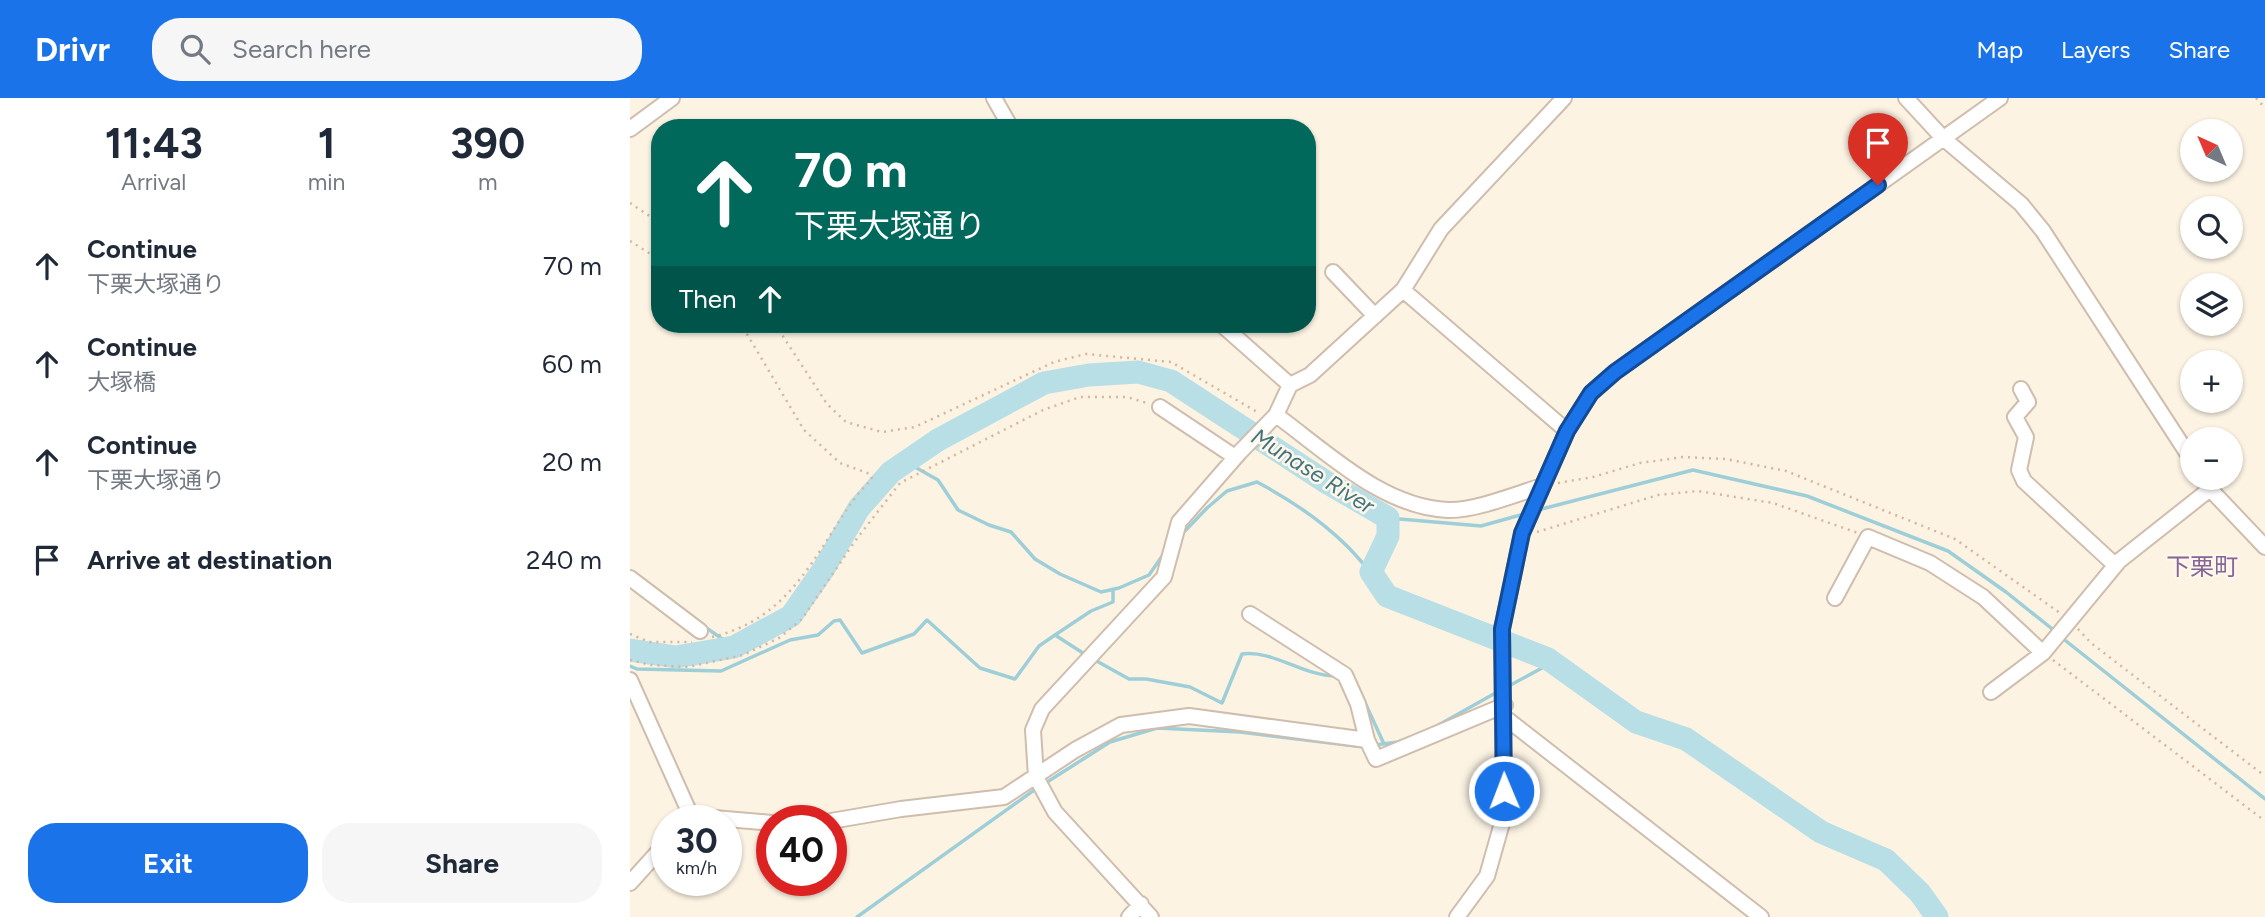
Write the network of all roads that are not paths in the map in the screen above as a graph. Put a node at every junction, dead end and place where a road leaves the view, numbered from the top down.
1 (672, 98) edge
2 (994, 98) edge
3 (1564, 98) edge
4 (1906, 98) edge
5 (2000, 98) edge
6 (1006, 119) edge
7 (630, 129) edge
8 (1944, 138) junction
9 (1334, 272) dead end
10 (1403, 290) junction
11 (1375, 316) junction
12 (1231, 333) edge
13 (1290, 384) junction
14 (2021, 388) dead end
15 (1160, 407) road end
16 (1272, 419) junction
17 (1567, 431) junction
18 (2180, 443) edge
19 (1237, 454) junction
20 (1540, 488) junction
21 (2198, 490) edge
22 (2212, 490) edge
23 (2265, 547) edge
24 (2115, 565) junction
25 (630, 578) edge
26 (1835, 598) dead end
27 (1250, 614) dead end
28 (704, 636) road end
29 (2043, 653) junction
30 (630, 680) edge
31 (1990, 692) dead end
32 (1504, 710) junction
33 (1367, 740) junction
34 (1035, 777) junction
35 (683, 805) edge
36 (847, 818) edge
37 (651, 860) edge
38 (630, 883) edge
39 (1140, 904) junction
40 (1129, 917) edge
41 (1151, 917) edge
42 (1457, 917) edge
43 (1761, 917) edge

1 - 7 street
2 - 6 street
3 - 10 street
4 - 8 street
5 - 8 street
8 - 17 street
8 - 18 street
9 - 11 street
10 - 11 street
10 - 17 street
11 - 13 street
12 - 13 street
13 - 16 street
14 - 24 street
15 - 19 street
16 - 19 street
16 - 20 street
17 - 20 street
19 - 34 street
20 - 32 street
21 - 24 street
22 - 23 street
24 - 29 street
25 - 28 street
26 - 29 street
27 - 33 street
29 - 31 street
30 - 35 street
32 - 33 street
32 - 42 street
32 - 43 street
33 - 34 street
34 - 36 street
34 - 39 street
37 - 38 street
39 - 40 street
39 - 41 street

